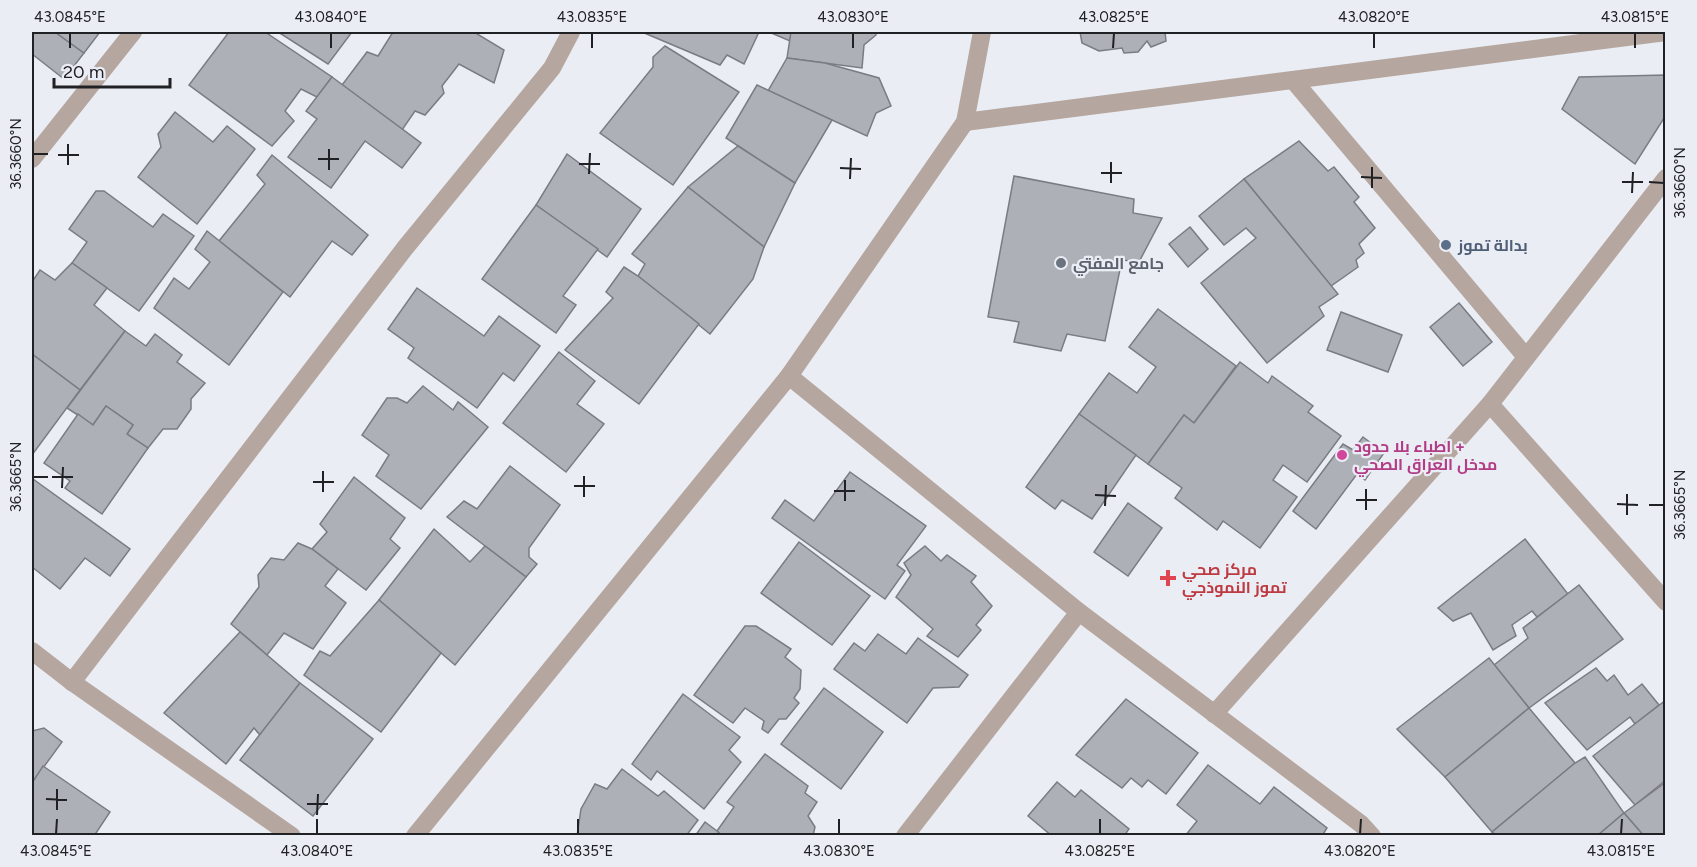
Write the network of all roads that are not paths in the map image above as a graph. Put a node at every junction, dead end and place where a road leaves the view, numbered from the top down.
1 (133, 32) edge
2 (572, 32) edge
3 (982, 32) edge
4 (1665, 32) edge
5 (1293, 80) junction
6 (965, 122) junction
7 (32, 159) edge
8 (1665, 178) edge
9 (1526, 357) junction
10 (789, 376) junction
11 (1490, 404) junction
12 (1665, 602) edge
13 (1079, 612) junction
14 (32, 651) edge
15 (72, 682) junction
16 (1214, 714) junction
17 (1362, 832) edge
18 (292, 836) edge
19 (415, 836) edge
20 (906, 836) edge

1 - 7 street
2 - 15 street
3 - 6 street
4 - 5 street
5 - 6 street
5 - 9 street
6 - 10 street
8 - 9 street
9 - 11 street
10 - 13 street
10 - 19 street
11 - 12 street
11 - 16 street
13 - 16 street
13 - 20 street
14 - 15 street
15 - 18 street
16 - 17 street

